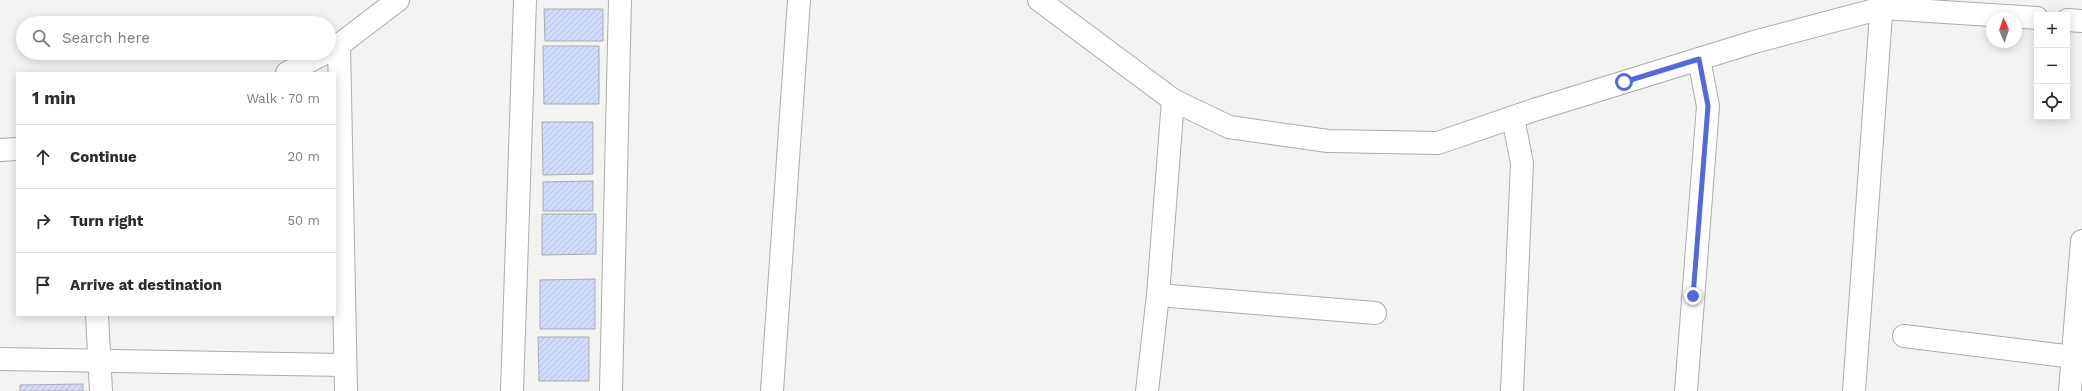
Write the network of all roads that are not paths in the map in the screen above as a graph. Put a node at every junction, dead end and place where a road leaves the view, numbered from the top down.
1 (398, 0) edge
2 (525, 0) edge
3 (620, 0) edge
4 (799, 0) edge
5 (1039, 0) edge
6 (1882, 4) edge
7 (2034, 18) edge
8 (2070, 20) edge
9 (2082, 21) edge
10 (336, 46) edge
11 (1699, 59) junction
12 (312, 60) edge
13 (331, 60) edge
14 (289, 72) edge
15 (332, 72) edge
16 (1173, 100) junction
17 (1513, 118) junction
18 (16, 149) edge
19 (0, 150) edge
20 (336, 162) edge
21 (2082, 241) edge
22 (1158, 295) junction
23 (1375, 314) dead end
24 (97, 316) edge
25 (1904, 336) dead end
26 (2073, 357) junction
27 (0, 359) edge
28 (99, 360) junction
29 (345, 365) junction
30 (101, 391) edge
31 (346, 391) edge
32 (512, 391) edge
33 (611, 391) edge
34 (772, 391) edge
35 (1147, 391) edge
36 (1512, 391) edge
37 (1686, 391) edge
38 (1854, 391) edge
39 (2070, 391) edge

1 - 10 street
2 - 32 street
3 - 33 street
4 - 34 street
5 - 16 street
6 - 7 street
6 - 11 street
6 - 38 street
8 - 9 street
11 - 17 street
11 - 37 street
12 - 14 street
13 - 15 street
16 - 17 street
16 - 22 street
17 - 36 street
18 - 19 street
20 - 29 street
21 - 26 street
22 - 23 street
22 - 35 street
24 - 28 street
25 - 26 street
26 - 39 street
27 - 28 street
28 - 29 street
28 - 30 street
29 - 31 street

